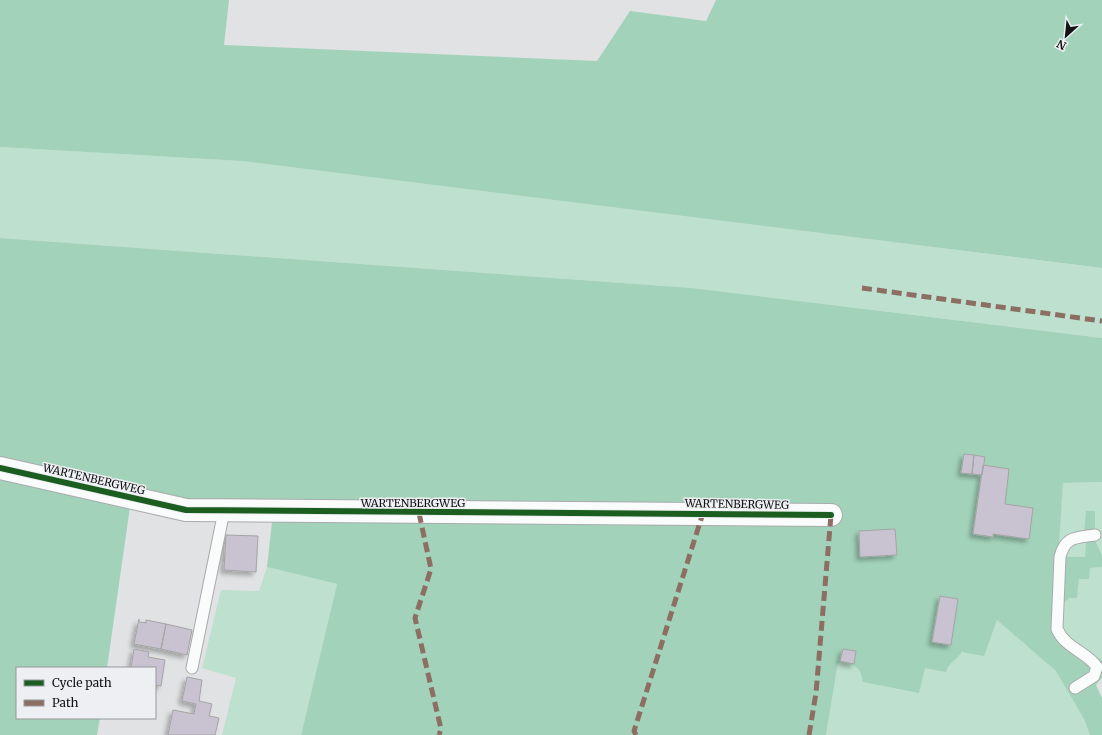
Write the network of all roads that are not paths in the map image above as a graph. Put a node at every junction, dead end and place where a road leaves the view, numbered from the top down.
1 (0, 468) edge
2 (224, 511) junction
3 (832, 515) dead end
4 (1095, 535) dead end
5 (192, 668) dead end
6 (1075, 688) dead end

1 - 2 street, WARTENBERGWEG
2 - 3 street, WARTENBERGWEG
2 - 5 lane
4 - 6 lane

